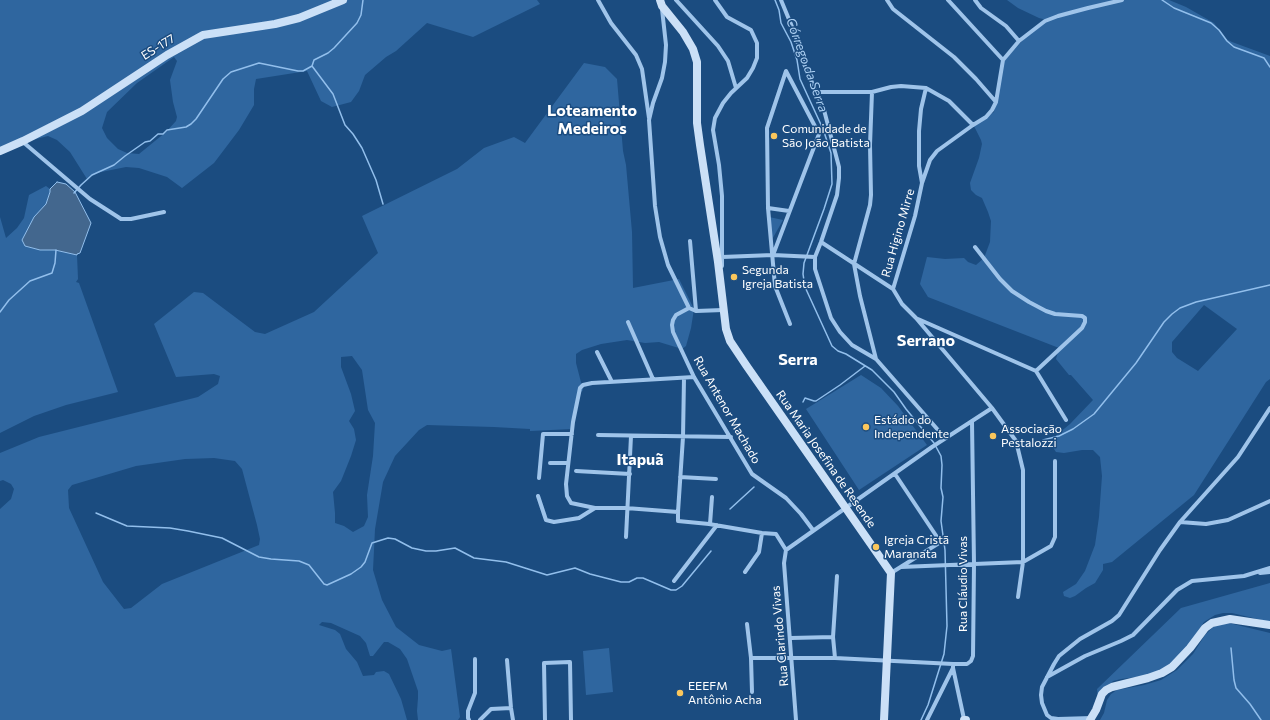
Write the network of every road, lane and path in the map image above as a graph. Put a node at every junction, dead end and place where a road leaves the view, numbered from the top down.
1 (343, 0) edge
2 (598, 0) edge
3 (676, 0) edge
4 (715, 0) edge
5 (781, 0) edge
6 (887, 0) edge
7 (948, 0) edge
8 (975, 0) edge
9 (1122, 0) edge
10 (659, 2) edge
11 (1019, 41) junction
12 (1003, 60) junction
13 (736, 88) junction
14 (926, 88) junction
15 (816, 92) junction
16 (872, 92) junction
17 (996, 102) junction
18 (650, 120) junction
19 (973, 125) junction
20 (23, 141) junction
21 (0, 151) edge
22 (922, 183) junction
23 (768, 208) junction
24 (789, 211) junction
25 (164, 212) dead end
26 (690, 241) dead end
27 (821, 242) junction
28 (975, 247) dead end
29 (773, 255) junction
30 (815, 257) junction
31 (720, 260) junction
32 (854, 264) junction
33 (893, 288) junction
34 (689, 308) junction
35 (723, 310) junction
36 (696, 311) junction
37 (916, 318) junction
38 (628, 322) dead end
39 (790, 324) dead end
40 (598, 352) dead end
41 (876, 359) junction
42 (1036, 371) junction
43 (694, 377) junction
44 (684, 378) junction
45 (653, 380) junction
46 (612, 382) junction
47 (992, 408) junction
48 (1270, 408) edge
49 (1066, 420) dead end
50 (972, 422) junction
51 (572, 434) junction
52 (598, 435) dead end
53 (631, 436) junction
54 (683, 437) junction
55 (731, 437) junction
56 (945, 438) junction
57 (1055, 461) dead end
58 (550, 463) dead end
59 (568, 463) junction
60 (576, 470) dead end
61 (630, 474) junction
62 (895, 474) junction
63 (680, 477) junction
64 (539, 478) dead end
65 (716, 479) dead end
66 (538, 496) dead end
67 (712, 497) dead end
68 (1270, 501) edge
69 (595, 508) junction
70 (628, 508) junction
71 (846, 508) junction
72 (678, 512) junction
73 (1180, 522) junction
74 (710, 524) junction
75 (717, 525) junction
76 (813, 530) junction
77 (762, 533) junction
78 (626, 537) dead end
79 (786, 550) junction
80 (1023, 562) junction
81 (974, 564) junction
82 (901, 567) junction
83 (1270, 568) edge
84 (745, 572) dead end
85 (1270, 572) edge
86 (891, 573) junction
87 (1255, 573) junction
88 (837, 576) dead end
89 (674, 581) dead end
90 (1018, 597) dead end
91 (747, 624) dead end
92 (1270, 625) edge
93 (833, 637) junction
94 (791, 638) junction
95 (751, 658) junction
96 (792, 658) junction
97 (835, 658) junction
98 (475, 659) dead end
99 (507, 660) dead end
100 (887, 661) junction
101 (953, 666) junction
102 (1047, 677) junction
103 (752, 692) dead end
104 (511, 708) junction
105 (1091, 719) edge
106 (469, 720) edge
107 (480, 720) edge
108 (514, 720) edge
109 (545, 720) edge
110 (571, 720) edge
111 (796, 720) edge
112 (884, 720) edge
113 (927, 720) edge
114 (964, 720) edge

1 - 20 main road, ES-177 / ES-177
2 - 18 street
3 - 13 street
4 - 13 street, Rua Maria Josefina de Resende
5 - 15 street
6 - 17 street
7 - 12 street
8 - 11 street
9 - 11 street
10 - 18 street
10 - 31 main road
11 - 12 street
12 - 17 street, Rua Higino Mirre
13 - 31 street, Rua Maria Josefina de Resende
14 - 16 street
14 - 19 street
14 - 22 street, Rua Higino Mirre
15 - 16 street
15 - 27 street
16 - 32 street
17 - 19 street, Rua Higino Mirre
18 - 34 street
19 - 22 street, Rua Higino Mirre
20 - 21 main road, ES-177 / ES-177
20 - 25 street
22 - 33 street, Rua Higino Mirre
23 - 24 street
23 - 24 street
23 - 29 street
24 - 29 street
26 - 36 street
27 - 30 street
27 - 32 street
28 - 42 street
29 - 30 street
29 - 31 street
29 - 39 street
30 - 41 street
31 - 35 main road, Rua Maria Josefina de Resende
32 - 33 street
32 - 41 street
33 - 37 street
34 - 36 street
34 - 43 street, Rua Antenor Machado
35 - 36 street
35 - 71 main road, Rua Maria Josefina de Resende
37 - 42 street
37 - 47 street
38 - 45 street
40 - 46 street
41 - 56 street
42 - 49 street
43 - 44 street
43 - 55 street, Rua Antenor Machado
44 - 45 street
44 - 54 street
45 - 46 street
46 - 51 street
47 - 50 street
47 - 80 street
48 - 73 street
50 - 56 street
50 - 81 street, Rua Cláudio Vivas
51 - 59 street
51 - 64 street
52 - 53 street
53 - 54 street
53 - 61 street
54 - 55 street
54 - 63 street
55 - 76 street, Rua Antenor Machado
56 - 62 street
57 - 80 street
58 - 59 street
59 - 69 street
60 - 61 street
61 - 70 street
62 - 71 street
62 - 82 street
63 - 65 street
63 - 72 street
66 - 69 street
67 - 74 street
68 - 73 street
69 - 70 street
70 - 72 street
70 - 78 street
71 - 76 street
71 - 86 main road, Rua Maria Josefina de Resende
72 - 74 street
73 - 102 street
74 - 75 street
75 - 77 street
75 - 89 street
76 - 79 street
77 - 79 street
77 - 84 street
79 - 94 street, Rua Clarindo Vivas
80 - 81 street
80 - 90 street
81 - 82 street
81 - 101 street, Rua Cláudio Vivas
82 - 86 street
83 - 87 street
85 - 87 street
86 - 100 main road
87 - 102 street
88 - 93 street
91 - 95 street
92 - 105 main road
93 - 94 street
93 - 97 street
94 - 96 street, Rua Clarindo Vivas
95 - 96 street, Rua Cláudio Vivas
95 - 103 street
96 - 97 street, Rua Cláudio Vivas
96 - 111 street, Rua Clarindo Vivas
97 - 100 street, Rua Cláudio Vivas
98 - 106 street
99 - 104 street
100 - 101 street, Rua Cláudio Vivas
100 - 112 main road
101 - 113 street
101 - 114 street
102 - 105 street
104 - 107 street
104 - 108 street
109 - 110 street

